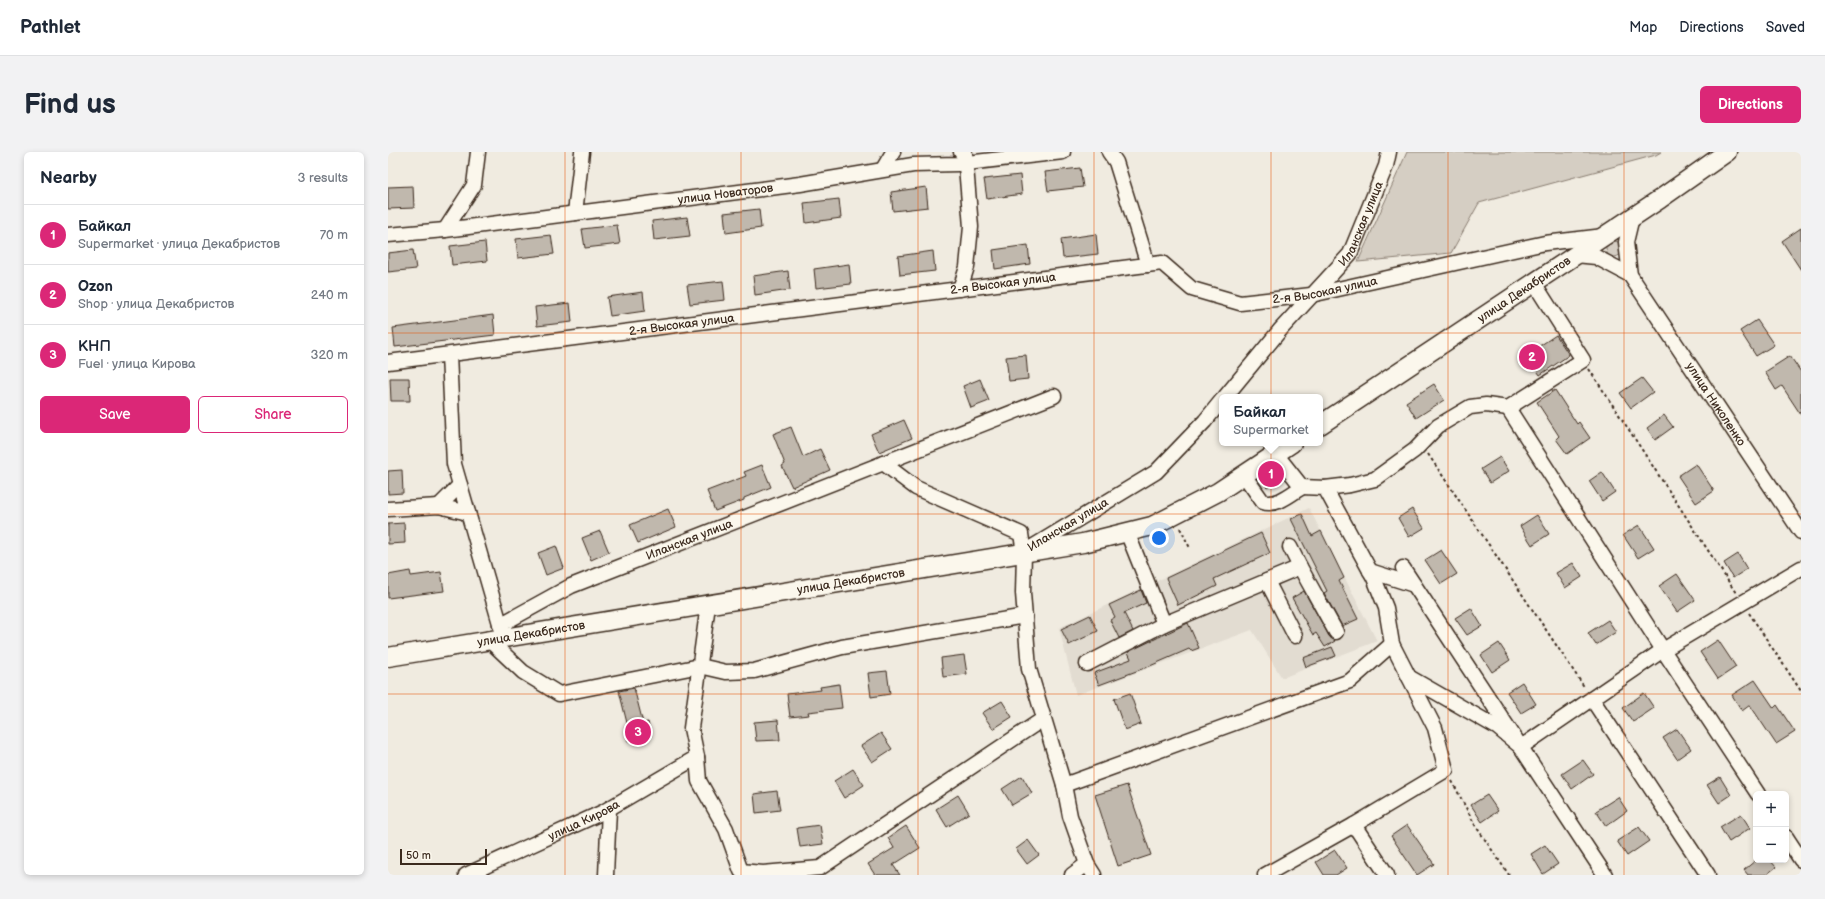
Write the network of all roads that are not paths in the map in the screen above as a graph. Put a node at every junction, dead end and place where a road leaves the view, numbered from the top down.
1 (478, 152) edge
2 (582, 152) edge
3 (893, 152) edge
4 (1063, 152) edge
5 (1110, 152) edge
6 (1389, 152) edge
7 (1726, 152) edge
8 (1014, 155) edge
9 (963, 158) edge
10 (884, 169) junction
11 (574, 213) junction
12 (1632, 217) junction
13 (445, 230) junction
14 (388, 235) edge
15 (1604, 236) junction
16 (1576, 255) junction
17 (1148, 265) junction
18 (1630, 275) junction
19 (1534, 283) junction
20 (960, 289) junction
21 (1311, 295) junction
22 (449, 356) junction
23 (388, 362) edge
24 (1228, 394) edge
25 (1054, 396) dead end
26 (1219, 404) edge
27 (1508, 408) junction
28 (1323, 423) edge
29 (1288, 446) edge
30 (1276, 454) junction
31 (883, 463) junction
32 (1244, 475) junction
33 (460, 485) junction
34 (1302, 487) junction
35 (1325, 488) junction
36 (439, 506) junction
37 (388, 509) edge
38 (468, 513) junction
39 (1127, 532) junction
40 (1801, 532) edge
41 (1290, 547) dead end
42 (1024, 553) junction
43 (1300, 567) junction
44 (1403, 568) dead end
45 (1801, 568) edge
46 (1370, 571) junction
47 (1267, 581) junction
48 (1414, 584) junction
49 (708, 605) junction
50 (1025, 616) junction
51 (1164, 624) junction
52 (1336, 632) dead end
53 (498, 635) junction
54 (1295, 636) dead end
55 (1392, 644) junction
56 (1663, 650) junction
57 (388, 658) edge
58 (1087, 664) dead end
59 (700, 666) junction
60 (1409, 677) junction
61 (1592, 699) junction
62 (1043, 719) junction
63 (1521, 747) junction
64 (697, 757) junction
65 (1064, 785) junction
66 (1756, 791) edge
67 (609, 809) junction
68 (1354, 825) junction
69 (1789, 842) edge
70 (1801, 860) edge
71 (1091, 870) edge
72 (741, 873) edge
73 (466, 875) edge
74 (606, 875) edge
75 (1072, 875) edge
76 (1265, 875) edge
77 (1387, 875) edge
78 (1605, 875) edge
79 (1708, 875) edge

1 - 13 street
2 - 11 street
3 - 10 street
4 - 8 street, улица Новаторов
5 - 17 street
6 - 21 street, Иланская улица
7 - 12 main road, улица Декабристов
8 - 9 street, улица Новаторов
9 - 10 street, улица Новаторов
9 - 20 street
10 - 11 street, улица Новаторов
11 - 13 street, улица Новаторов
12 - 15 main road, улица Декабристов
12 - 18 street
13 - 14 street, улица Новаторов
15 - 16 main road, улица Декабристов
15 - 21 street, 2-я Высокая улица
16 - 18 street
16 - 19 main road, улица Декабристов
17 - 20 street, 2-я Высокая улица
17 - 21 street, 2-я Высокая улица
18 - 40 street, улица Николенко
19 - 27 street
19 - 28 main road, улица Декабристов
20 - 22 street, 2-я Высокая улица
21 - 24 street, Иланская улица
22 - 23 street, 2-я Высокая улица
22 - 33 street
25 - 31 street, Иланская улица
26 - 42 street, Иланская улица
27 - 35 street
27 - 56 street
29 - 30 main road, улица Декабристов
30 - 32 main road, улица Декабристов
30 - 34 street
31 - 42 street, Иланская улица
31 - 53 street, Иланская улица
32 - 34 street
32 - 39 main road, улица Декабристов
33 - 36 street
33 - 38 street
34 - 35 street
35 - 46 street
36 - 37 street
36 - 38 street
38 - 53 street
39 - 42 main road, улица Декабристов
39 - 51 street
41 - 43 street
42 - 49 main road, улица Декабристов
42 - 50 street
43 - 47 street
43 - 52 street
44 - 48 street
45 - 56 street
46 - 48 street
46 - 55 street
47 - 51 street
47 - 54 street
48 - 63 street
49 - 53 main road, улица Декабристов
49 - 59 street
50 - 59 street
50 - 62 street
51 - 58 street
53 - 57 main road, улица Декабристов
53 - 59 street
55 - 60 street
55 - 65 street
56 - 61 street
56 - 66 street
59 - 64 street
60 - 63 street
60 - 68 street
61 - 63 street
61 - 79 street
62 - 65 street
62 - 72 street
63 - 78 street
64 - 67 street, улица Кирова
64 - 72 street
65 - 71 street
67 - 73 street, улица Кирова
67 - 74 street
68 - 76 street
68 - 77 street
69 - 70 street
71 - 75 street

